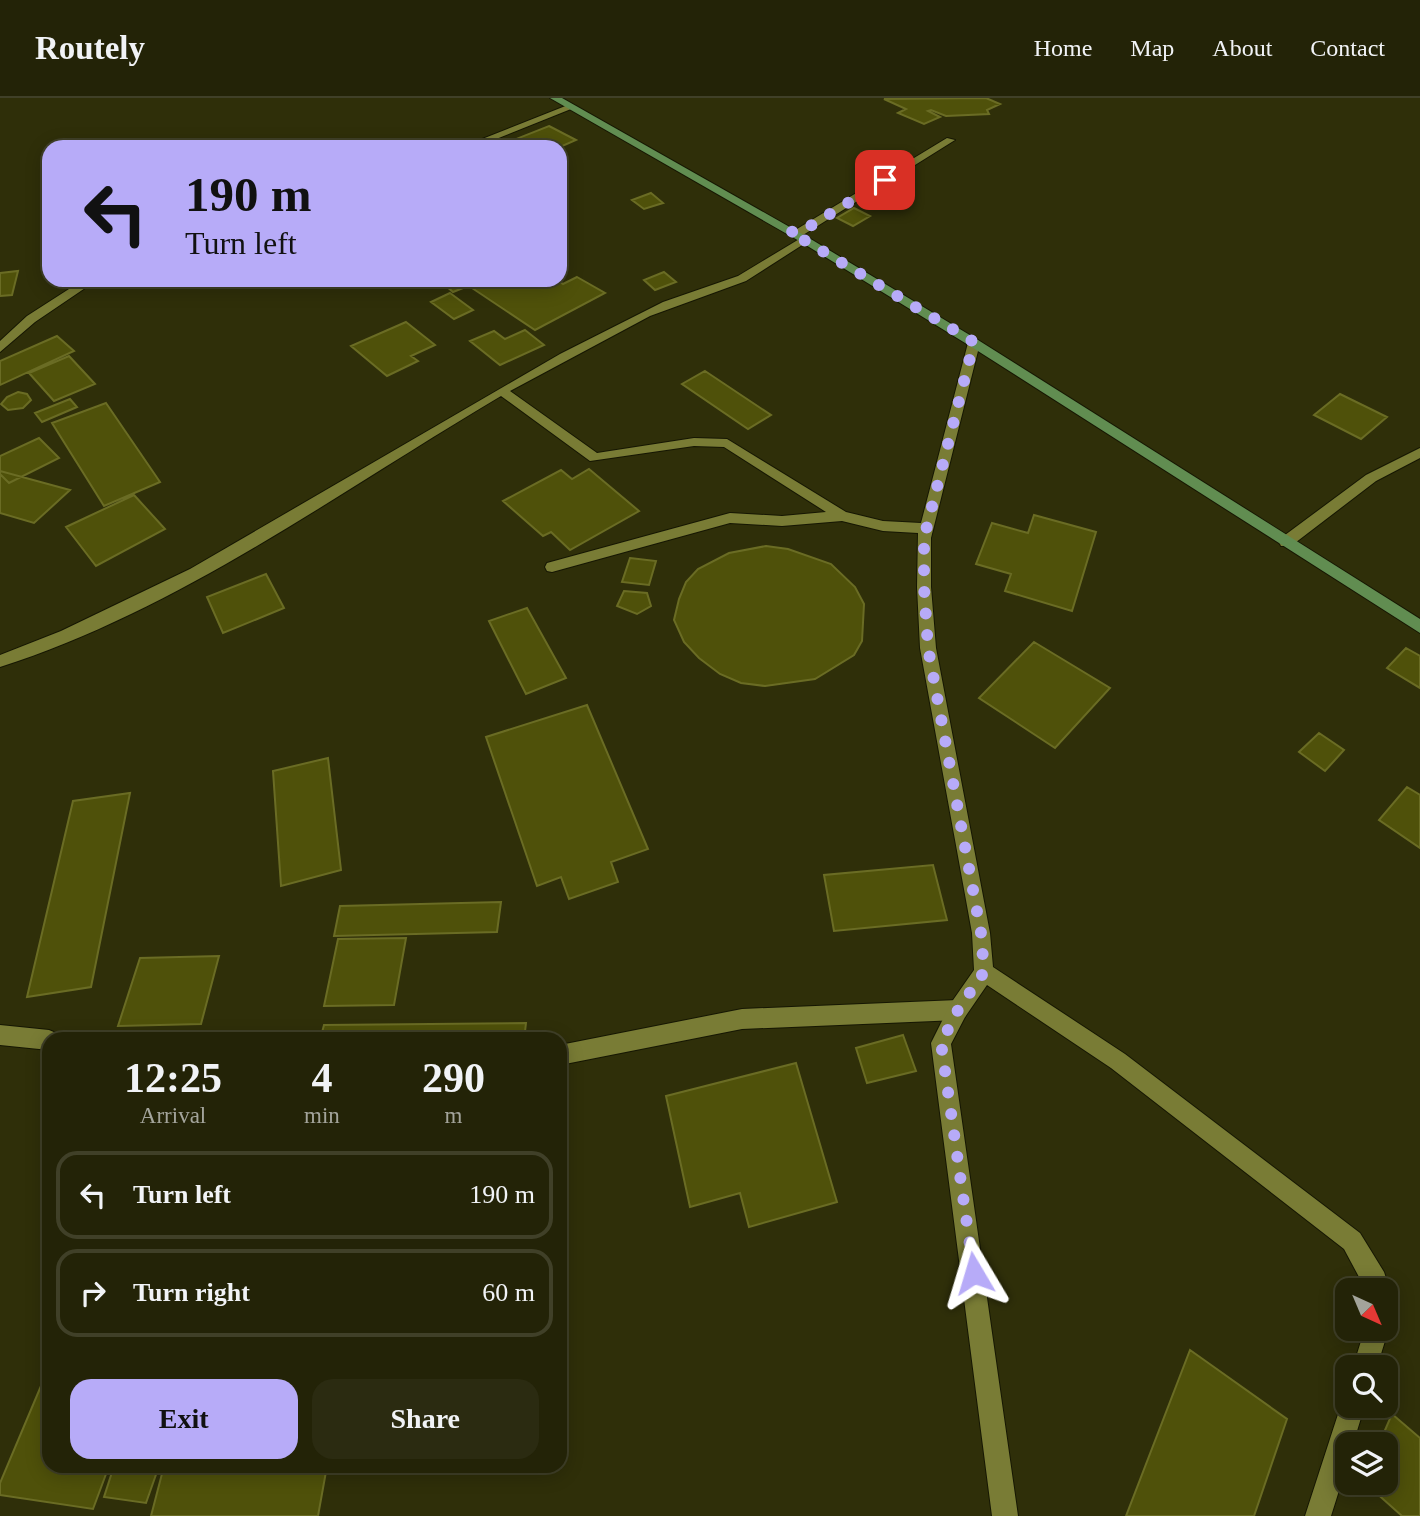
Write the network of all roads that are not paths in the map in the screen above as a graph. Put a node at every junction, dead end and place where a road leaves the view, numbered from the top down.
1 (555, 98) edge
2 (571, 107) junction
3 (485, 140) edge
4 (950, 140) dead end
5 (789, 231) junction
6 (805, 240) junction
7 (80, 287) edge
8 (974, 342) junction
9 (0, 348) edge
10 (502, 391) junction
11 (1420, 452) edge
12 (842, 516) junction
13 (926, 528) junction
14 (1286, 542) junction
15 (552, 567) dead end
16 (1420, 627) edge
17 (0, 661) edge
18 (984, 972) junction
19 (958, 1010) junction
20 (0, 1035) edge
21 (42, 1039) edge
22 (567, 1054) edge
23 (1375, 1278) edge
24 (1349, 1418) edge
25 (1005, 1516) edge
26 (1318, 1516) edge

1 - 2 street
2 - 3 street
2 - 5 street
4 - 5 street
5 - 6 street
6 - 8 street
6 - 10 street
7 - 9 street
8 - 13 street
8 - 14 street
10 - 12 street
10 - 17 street
11 - 14 street
12 - 13 street
12 - 15 street
13 - 18 street
14 - 16 street
18 - 19 street
18 - 23 street
19 - 22 street
19 - 25 street
20 - 21 street
24 - 26 street

